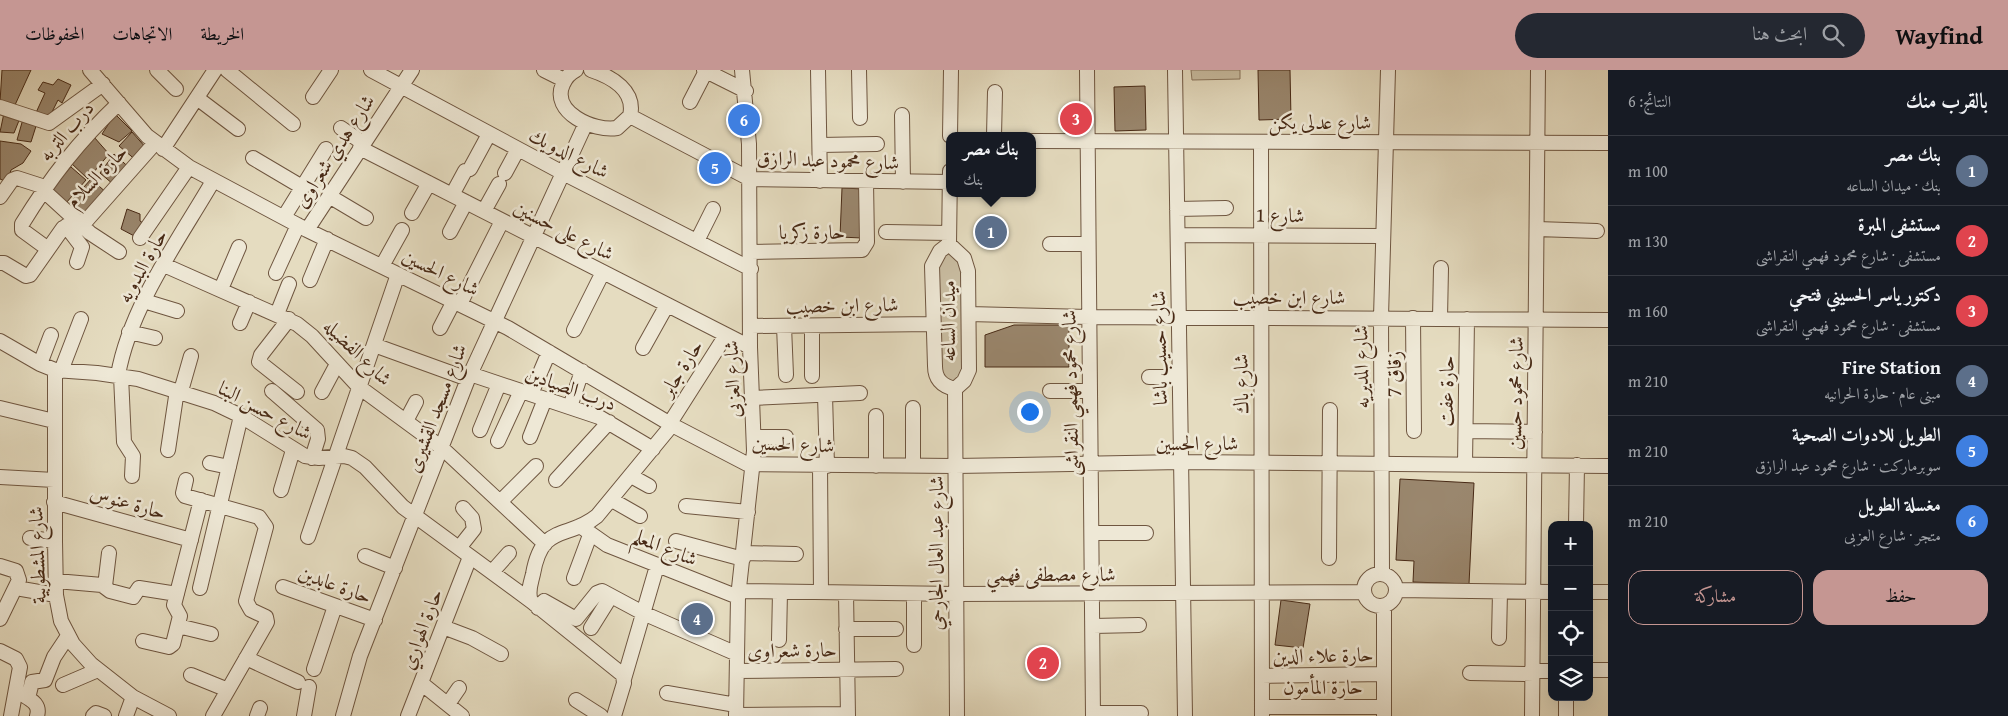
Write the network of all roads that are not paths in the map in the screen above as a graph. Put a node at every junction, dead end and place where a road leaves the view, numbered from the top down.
1 (90, 70) edge
2 (158, 70) edge
3 (215, 70) edge
4 (227, 70) edge
5 (331, 70) edge
6 (371, 70) edge
7 (412, 70) edge
8 (544, 70) edge
9 (576, 70) edge
10 (591, 70) edge
11 (705, 70) edge
12 (742, 70) edge
13 (818, 70) edge
14 (859, 70) edge
15 (951, 70) edge
16 (1088, 70) edge
17 (1174, 70) edge
18 (1388, 70) edge
19 (1538, 70) edge
20 (615, 75) edge
21 (564, 80) junction
22 (103, 84) junction
23 (400, 86) junction
24 (176, 89) dead end
25 (746, 91) junction
26 (995, 92) dead end
27 (313, 97) dead end
28 (197, 98) junction
29 (690, 102) dead end
30 (119, 103) junction
31 (0, 108) edge
32 (902, 115) dead end
33 (630, 116) junction
34 (860, 118) dead end
35 (586, 122) junction
36 (293, 124) dead end
37 (340, 128) dead end
38 (238, 129) dead end
39 (950, 132) edge
40 (994, 132) edge
41 (489, 134) junction
42 (1036, 141) edge
43 (1176, 141) junction
44 (1087, 142) junction
45 (1261, 142) junction
46 (1384, 142) junction
47 (1537, 143) junction
48 (1608, 143) edge
49 (876, 144) dead end
50 (362, 145) junction
51 (820, 145) junction
52 (159, 146) junction
53 (326, 149) dead end
54 (518, 149) junction
55 (253, 158) dead end
56 (189, 167) junction
57 (563, 173) junction
58 (750, 179) junction
59 (213, 181) junction
60 (820, 181) junction
61 (866, 182) junction
62 (903, 182) junction
63 (946, 182) edge
64 (429, 183) junction
65 (302, 187) junction
66 (44, 189) junction
67 (452, 195) junction
68 (329, 196) junction
69 (0, 197) edge
70 (950, 197) edge
71 (466, 202) junction
72 (1226, 208) dead end
73 (713, 209) dead end
74 (1177, 209) junction
75 (484, 212) junction
76 (412, 213) dead end
77 (284, 218) junction
78 (366, 218) dead end
79 (502, 221) junction
80 (73, 225) junction
81 (303, 227) junction
82 (1537, 229) junction
83 (402, 230) dead end
84 (1597, 231) dead end
85 (450, 232) dead end
86 (886, 232) dead end
87 (1178, 235) junction
88 (1260, 235) junction
89 (532, 236) junction
90 (1382, 236) junction
91 (140, 238) dead end
92 (326, 239) junction
93 (949, 239) junction
94 (697, 241) junction
95 (1050, 244) dead end
96 (1088, 244) junction
97 (239, 247) dead end
98 (48, 249) junction
99 (118, 252) dead end
100 (751, 252) junction
101 (77, 262) dead end
102 (0, 263) edge
103 (164, 265) junction
104 (382, 266) junction
105 (1441, 268) dead end
106 (751, 269) junction
107 (603, 272) junction
108 (276, 273) dead end
109 (398, 274) junction
110 (310, 280) dead end
111 (289, 284) dead end
112 (221, 289) junction
113 (144, 301) junction
114 (249, 302) junction
115 (457, 303) junction
116 (667, 305) junction
117 (177, 311) dead end
118 (969, 314) junction
119 (283, 316) junction
120 (1089, 317) junction
121 (1179, 317) junction
122 (1260, 317) junction
123 (1381, 317) junction
124 (1414, 318) junction
125 (1440, 318) junction
126 (81, 319) dead end
127 (1468, 319) junction
128 (493, 320) junction
129 (1536, 320) junction
130 (1608, 320) edge
131 (240, 323) dead end
132 (933, 324) junction
133 (751, 326) junction
134 (784, 326) junction
135 (812, 326) junction
136 (440, 328) dead end
137 (574, 330) dead end
138 (129, 332) junction
139 (50, 335) dead end
140 (726, 335) junction
141 (154, 338) dead end
142 (0, 341) edge
143 (374, 344) junction
144 (750, 347) junction
145 (643, 348) dead end
146 (549, 352) junction
147 (191, 356) dead end
148 (40, 364) junction
149 (338, 364) junction
150 (58, 370) junction
151 (582, 371) junction
152 (786, 375) dead end
153 (120, 376) junction
154 (469, 376) junction
155 (812, 376) dead end
156 (1150, 377) dead end
157 (1179, 377) junction
158 (499, 384) junction
159 (359, 387) junction
160 (955, 389) junction
161 (1090, 390) junction
162 (179, 391) junction
163 (272, 391) dead end
164 (1050, 391) dead end
165 (297, 392) dead end
166 (322, 392) dead end
167 (526, 393) junction
168 (860, 393) dead end
169 (825, 395) junction
170 (752, 398) junction
171 (546, 399) junction
172 (416, 402) dead end
173 (570, 407) junction
174 (0, 408) edge
175 (913, 408) dead end
176 (1330, 410) dead end
177 (241, 416) junction
178 (876, 416) dead end
179 (54, 421) junction
180 (406, 421) junction
181 (610, 422) junction
182 (671, 424) junction
183 (480, 430) dead end
184 (1414, 430) dead end
185 (1466, 431) junction
186 (1535, 432) junction
187 (530, 437) dead end
188 (754, 437) junction
189 (786, 437) dead end
190 (498, 440) dead end
191 (442, 448) junction
192 (168, 450) dead end
193 (293, 450) junction
194 (653, 450) junction
195 (335, 456) junction
196 (312, 458) junction
197 (1181, 462) junction
198 (210, 463) dead end
199 (1262, 463) junction
200 (1330, 463) junction
201 (1382, 463) junction
202 (1092, 464) junction
203 (1465, 464) junction
204 (753, 465) junction
205 (823, 465) junction
206 (1534, 465) junction
207 (536, 466) dead end
208 (876, 466) junction
209 (913, 466) junction
210 (955, 466) junction
211 (1577, 466) junction
212 (1608, 466) edge
213 (228, 468) junction
214 (132, 476) dead end
215 (631, 476) junction
216 (0, 477) edge
217 (54, 480) junction
218 (186, 480) dead end
219 (556, 480) dead end
220 (649, 486) dead end
221 (281, 490) dead end
222 (201, 500) junction
223 (612, 500) junction
224 (54, 502) junction
225 (500, 502) junction
226 (219, 506) junction
227 (686, 506) dead end
228 (463, 508) dead end
229 (748, 512) junction
230 (416, 516) junction
231 (640, 516) dead end
232 (1576, 521) edge
233 (585, 530) junction
234 (1146, 532) dead end
235 (1093, 533) junction
236 (308, 537) dead end
237 (30, 538) dead end
238 (191, 540) junction
239 (55, 541) junction
240 (676, 541) dead end
241 (545, 544) junction
242 (459, 548) junction
243 (109, 553) dead end
244 (509, 553) dead end
245 (796, 554) dead end
246 (365, 556) dead end
247 (470, 556) junction
248 (743, 556) junction
249 (1329, 558) dead end
250 (0, 566) edge
251 (657, 566) junction
252 (395, 568) junction
253 (492, 572) junction
254 (1382, 574) junction
255 (574, 578) dead end
256 (56, 580) junction
257 (105, 586) junction
258 (282, 587) dead end
259 (16, 588) junction
260 (200, 588) dead end
261 (1396, 590) junction
262 (780, 592) junction
263 (821, 592) junction
264 (1183, 592) junction
265 (1262, 592) junction
266 (1364, 592) junction
267 (1500, 592) junction
268 (1533, 592) junction
269 (1548, 592) edge
270 (1593, 592) edge
271 (1608, 592) edge
272 (846, 593) junction
273 (1092, 593) junction
274 (177, 594) junction
275 (738, 594) junction
276 (914, 594) junction
277 (956, 594) junction
278 (56, 595) junction
279 (611, 596) junction
280 (534, 604) junction
281 (335, 606) junction
282 (1384, 606) junction
283 (643, 613) junction
284 (0, 619) edge
285 (375, 620) junction
286 (1138, 625) dead end
287 (178, 626) junction
288 (443, 626) junction
289 (1093, 626) junction
290 (591, 628) dead end
291 (846, 629) junction
292 (896, 630) dead end
293 (211, 634) dead end
294 (68, 636) junction
295 (1499, 638) dead end
296 (779, 640) dead end
297 (143, 641) dead end
298 (914, 646) dead end
299 (0, 651) edge
300 (501, 654) dead end
301 (737, 654) junction
302 (246, 658) junction
303 (314, 668) dead end
304 (847, 669) junction
305 (896, 669) dead end
306 (98, 670) junction
307 (1593, 670) edge
308 (1608, 670) edge
309 (736, 671) junction
310 (1548, 671) edge
311 (1532, 672) junction
312 (1470, 673) dead end
313 (1384, 674) junction
314 (191, 675) dead end
315 (1262, 676) junction
316 (624, 679) junction
317 (421, 683) junction
318 (63, 685) dead end
319 (459, 688) dead end
320 (15, 690) junction
321 (228, 690) junction
322 (667, 693) dead end
323 (134, 697) junction
324 (28, 698) junction
325 (576, 700) dead end
326 (1566, 701) edge
327 (453, 711) edge
328 (1262, 711) edge
329 (736, 712) edge
330 (1384, 712) edge
331 (1142, 713) dead end
332 (1093, 714) edge
333 (848, 715) edge
334 (11, 716) edge
335 (37, 716) edge
336 (93, 716) edge
337 (104, 716) edge
338 (126, 716) edge
339 (169, 716) edge
340 (213, 716) edge
341 (304, 716) edge
342 (343, 716) edge
343 (408, 716) edge
344 (601, 716) edge
345 (614, 716) edge
346 (957, 716) edge
347 (1185, 716) edge
348 (1532, 716) edge
349 (1566, 716) edge

1 - 22 street, شارع الحسين
2 - 24 street
3 - 28 street, حارة السلام
4 - 36 street
5 - 27 street
6 - 23 street, شارع الدويك
7 - 23 street, شارع هدي شعراوى
8 - 21 street
9 - 21 street
10 - 20 street
11 - 25 street
11 - 29 street
12 - 25 street, شارع العزبى
13 - 51 street
14 - 34 street
15 - 39 street
16 - 44 street, شارع محمود فهمي النقراشى
17 - 43 street, شارع حسيب باشا
18 - 46 street, شارع المديريه
19 - 47 street, شارع محمود حسين
20 - 33 street
21 - 35 street
22 - 30 street, شارع الحسين
22 - 31 street
23 - 41 street, شارع الدويك
23 - 50 street, شارع هدي شعراوى
25 - 58 street, شارع العزبى
26 - 40 street
28 - 38 street
28 - 52 street, حارة السلام
30 - 52 street, شارع الحسين
30 - 66 street, درب التربه
32 - 62 street
33 - 35 street
33 - 58 street, شارع محمود عبد الرازق
35 - 57 street, شارع مسجد القشيرى
37 - 50 street, شارع على حسنين
41 - 54 street, شارع الدويك
41 - 67 street
42 - 44 street, شارع عدلى يكن
43 - 44 street, شارع عدلى يكن
43 - 45 street, شارع عدلى يكن
43 - 74 street, شارع حسيب باشا
44 - 96 street, شارع محمود فهمي النقراشى
45 - 46 street, شارع عدلى يكن
45 - 88 street, شارع باك
46 - 47 street, شارع عدلى يكن
46 - 90 street, شارع المديريه
47 - 48 street, شارع عدلى يكن
47 - 82 street, شارع محمود حسين
49 - 51 street
50 - 64 street, شارع على حسنين
50 - 68 street, شارع هدي شعراوى
51 - 60 street
52 - 56 street, شارع الحسين
52 - 80 street, حارة السلام
53 - 65 street
54 - 57 street, شارع الدويك
54 - 75 street
55 - 65 street
56 - 59 street, شارع الحسين
56 - 91 street
57 - 89 street, شارع مسجد القشيرى
57 - 94 street, شارع الدويك
58 - 60 street, شارع محمود عبد الرازق
58 - 100 street, شارع العزبى
59 - 77 street, شارع الحسين
59 - 103 street, حارة البدويه
60 - 61 street, شارع محمود عبد الرازق
61 - 62 street, شارع محمود عبد الرازق
61 - 100 street, حارة زكريا
62 - 63 street, شارع محمود عبد الرازق
64 - 67 street, شارع على حسنين
64 - 76 street
65 - 77 street
66 - 69 street, درب التربه
66 - 80 street
66 - 98 street, درب التربه
67 - 71 street, شارع على حسنين
68 - 78 street
68 - 81 street, شارع هدي شعراوى
70 - 93 street
71 - 75 street, شارع على حسنين
71 - 85 street
72 - 74 street
73 - 94 street
74 - 87 street, شارع حسيب باشا
75 - 79 street, شارع على حسنين
77 - 81 street, شارع الحسين
79 - 89 street, شارع على حسنين
79 - 115 street
80 - 98 street, حارة السلام
80 - 99 street
80 - 101 street
81 - 92 street, شارع الحسين
81 - 108 street, شارع هدي شعراوى
82 - 84 street
82 - 129 street, شارع محمود حسين
83 - 104 street
86 - 93 street
87 - 88 street, شارع 1
87 - 121 street, شارع حسيب باشا
88 - 90 street, شارع 1
88 - 122 street, شارع باك
89 - 107 street, شارع على حسنين
89 - 128 street, شارع مسجد القشيرى
90 - 123 street, شارع المديريه
92 - 104 street, شارع الحسين
92 - 110 street
93 - 118 street, ميدان الساعه
93 - 132 street, ميدان الساعه
94 - 106 street, شارع الدويك
95 - 96 street
96 - 120 street, شارع محمود فهمي النقراشى
97 - 112 street
98 - 102 street, حارة السلام
100 - 106 street, شارع العزبى
103 - 112 street, شارع الفضيله
103 - 113 street, حارة البدويه
104 - 109 street, شارع الحسين
105 - 125 street
106 - 133 street, شارع العزبى
107 - 116 street, شارع على حسنين
107 - 137 street
109 - 115 street, شارع الحسين
109 - 143 street
111 - 119 street
112 - 114 street, شارع الفضيله
113 - 117 street
113 - 138 street, حارة البدويه
114 - 119 street, شارع الفضيله
114 - 131 street
115 - 128 street, شارع الحسين
115 - 136 street
116 - 140 street, شارع على حسنين
116 - 145 street
118 - 120 street, شارع ابن خصيب
118 - 160 street, ميدان الساعه
119 - 149 street, شارع الفضيله
119 - 165 street
120 - 121 street, شارع ابن خصيب
120 - 161 street, شارع محمود فهمي النقراشى
121 - 122 street, شارع ابن خصيب
121 - 157 street, شارع حسيب باشا
122 - 123 street, شارع ابن خصيب
122 - 199 street, شارع باك
123 - 124 street, شارع ابن خصيب
123 - 201 street, شارع المديريه
124 - 125 street, شارع ابن خصيب
124 - 184 street, زقاق 7
125 - 127 street, شارع ابن خصيب
126 - 150 street, شارع المشطوبية
127 - 129 street, شارع ابن خصيب
127 - 185 street, حارة عفت
128 - 146 street, شارع الحسين
128 - 154 street, شارع مسجد القشيرى
129 - 130 street, شارع ابن خصيب
129 - 186 street, شارع محمود حسين
132 - 135 street, شارع ابن خصيب
132 - 160 street, ميدان الساعه
133 - 134 street, شارع ابن خصيب
133 - 144 street, شارع العزبى
134 - 135 street, شارع ابن خصيب
134 - 152 street
135 - 155 street
138 - 141 street
138 - 153 street, حارة البدويه
139 - 148 street
140 - 144 street, شارع على حسنين
140 - 182 street, حارة جابر
142 - 148 street, شارع حسن البنا
143 - 154 street, درب الصيادين
143 - 159 street
144 - 170 street, شارع العزبى
146 - 151 street, شارع الحسين
146 - 167 street
147 - 162 street
148 - 150 street, شارع حسن البنا
149 - 159 street, شارع الفضيله
149 - 166 street
150 - 153 street, شارع حسن البنا
150 - 179 street, شارع المشطوبية
151 - 173 street
151 - 182 street, شارع الحسين
153 - 162 street, شارع حسن البنا
153 - 214 street, حارة البدويه
154 - 158 street, درب الصيادين
154 - 191 street, شارع مسجد القشيرى
156 - 157 street
157 - 197 street, شارع حسيب باشا
158 - 167 street, درب الصيادين
158 - 183 street
159 - 180 street, شارع الفضيله
159 - 195 street
160 - 210 street, شارع عبد العال الجارحي
161 - 164 street
161 - 202 street, شارع محمود فهمي النقراشى
162 - 177 street, شارع حسن البنا
162 - 192 street
163 - 196 street
167 - 171 street, درب الصيادين
167 - 190 street
168 - 169 street
169 - 170 street
169 - 205 street
170 - 188 street, شارع العزبى
171 - 173 street, درب الصيادين
171 - 187 street
172 - 180 street
173 - 181 street, درب الصيادين
174 - 179 street
175 - 209 street
176 - 200 street
177 - 193 street, شارع حسن البنا
177 - 213 street
178 - 208 street
179 - 217 street, شارع المشطوبية
180 - 191 street, شارع الفضيله
181 - 194 street, درب الصيادين
181 - 219 street
182 - 194 street, حارة جابر
182 - 204 street, شارع الحسين
185 - 186 street
185 - 203 street, حارة عفت
186 - 206 street, شارع محمود حسين
188 - 189 street
188 - 204 street, شارع العزبى
191 - 225 street, شارع الفضيله
191 - 230 street, شارع مسجد القشيرى
193 - 196 street, شارع حسن البنا
193 - 221 street
194 - 215 street, حارة جابر
195 - 196 street, شارع حسن البنا
195 - 230 street, شارع حسن البنا
195 - 236 street
197 - 199 street, شارع الحسين
197 - 202 street, شارع الحسين
197 - 264 street, شارع حسيب باشا
198 - 213 street
199 - 200 street, شارع الحسين
199 - 265 street, شارع باك
200 - 201 street, شارع الحسين
200 - 249 street
201 - 203 street, شارع الحسين
201 - 254 street, شارع المديريه
202 - 210 street, شارع الحسين
202 - 235 street, شارع محمود فهمي النقراشى
203 - 206 street, شارع الحسين
204 - 205 street, شارع الحسين
204 - 229 street, شارع العزبى
205 - 208 street, شارع الحسين
205 - 263 street
206 - 211 street, شارع الحسين
206 - 268 street, شارع محمود حسين
207 - 225 street
208 - 209 street, شارع الحسين
209 - 210 street, شارع الحسين
210 - 277 street, شارع عبد العال الجارحي
211 - 212 street, شارع الحسين
211 - 232 street
213 - 226 street
215 - 220 street
215 - 223 street, حارة جابر
216 - 217 street
217 - 224 street, شارع المشطوبية
218 - 222 street
222 - 226 street
222 - 238 street
223 - 231 street
223 - 233 street, حارة جابر
224 - 238 street, حارة عنوس
224 - 239 street, شارع المشطوبية
225 - 241 street, شارع الفضيله
226 - 260 street
226 - 302 street
227 - 229 street
228 - 242 street
229 - 248 street, شارع العزبى
230 - 242 street, شارع حسن البنا
230 - 252 street, شارع مسجد القشيرى
233 - 241 street, حارة جابر
233 - 251 street, شارع المعلم
233 - 255 street
234 - 235 street
235 - 273 street, شارع محمود فهمي النقراشى
237 - 239 street
238 - 274 street
239 - 256 street, شارع المشطوبية
240 - 248 street
241 - 280 street
242 - 247 street, شارع حسن البنا
243 - 257 street
244 - 253 street
245 - 248 street
246 - 252 street
247 - 253 street, شارع حسن البنا
247 - 288 street, حارة الهواري
248 - 275 street, شارع العزبى
250 - 259 street
251 - 275 street, شارع المعلم
251 - 283 street
252 - 285 street, شارع مسجد القشيرى
253 - 280 street, شارع حسن البنا
254 - 261 street
254 - 266 street
256 - 257 street
256 - 278 street, شارع المشطوبية
257 - 274 street
258 - 281 street, حارة عابدين
259 - 278 street
259 - 284 street
261 - 267 street
261 - 282 street
262 - 263 street, شارع مصطفى فهمي
262 - 275 street, شارع مصطفى فهمي
262 - 296 street
263 - 272 street, شارع مصطفى فهمي
264 - 265 street, شارع مصطفى فهمي
264 - 273 street, شارع مصطفى فهمي
264 - 347 street, شارع حسيب باشا
265 - 266 street, شارع مصطفى فهمي
265 - 315 street, شارع باك
266 - 282 street
267 - 268 street
267 - 295 street
268 - 269 street
268 - 311 street, شارع محمود حسين
270 - 271 street
272 - 276 street, شارع مصطفى فهمي
272 - 291 street
273 - 277 street, شارع مصطفى فهمي
273 - 289 street, شارع محمود فهمي النقراشى
274 - 287 street
275 - 301 street, شارع العزبى
276 - 277 street, شارع مصطفى فهمي
276 - 298 street
277 - 346 street, شارع عبد العال الجارحي
278 - 294 street, شارع المشطوبية
279 - 280 street
279 - 283 street
279 - 290 street
280 - 316 street, شارع حسن البنا
281 - 285 street, حارة عابدين
281 - 303 street
282 - 313 street
283 - 301 street
283 - 316 street
285 - 342 street, شارع مسجد القشيرى
286 - 289 street
287 - 293 street
287 - 297 street
288 - 300 street
288 - 317 street, حارة الهواري
289 - 332 street, شارع محمود فهمي النقراشى
291 - 292 street
291 - 304 street
294 - 306 street, شارع المشطوبية
294 - 324 street
299 - 320 street
301 - 309 street, شارع العزبى
302 - 321 street
302 - 341 street
304 - 305 street, حارة شعراوى
304 - 309 street, حارة شعراوى
304 - 333 street
306 - 318 street
306 - 323 street, شارع المشطوبية
307 - 308 street
309 - 329 street, شارع العزبى
310 - 311 street
311 - 312 street
311 - 348 street, شارع محمود حسين
313 - 315 street, حارة علاء الدين
313 - 330 street
314 - 321 street
315 - 328 street, شارع باك
316 - 345 street
317 - 327 street
317 - 343 street, حارة الهواري
319 - 327 street
320 - 324 street
320 - 334 street
321 - 340 street
322 - 329 street
323 - 338 street
323 - 339 street, شارع المشطوبية
324 - 335 street
325 - 344 street
326 - 349 street
328 - 330 street, حارة المأمون
329 - 333 street
331 - 332 street
336 - 337 street

